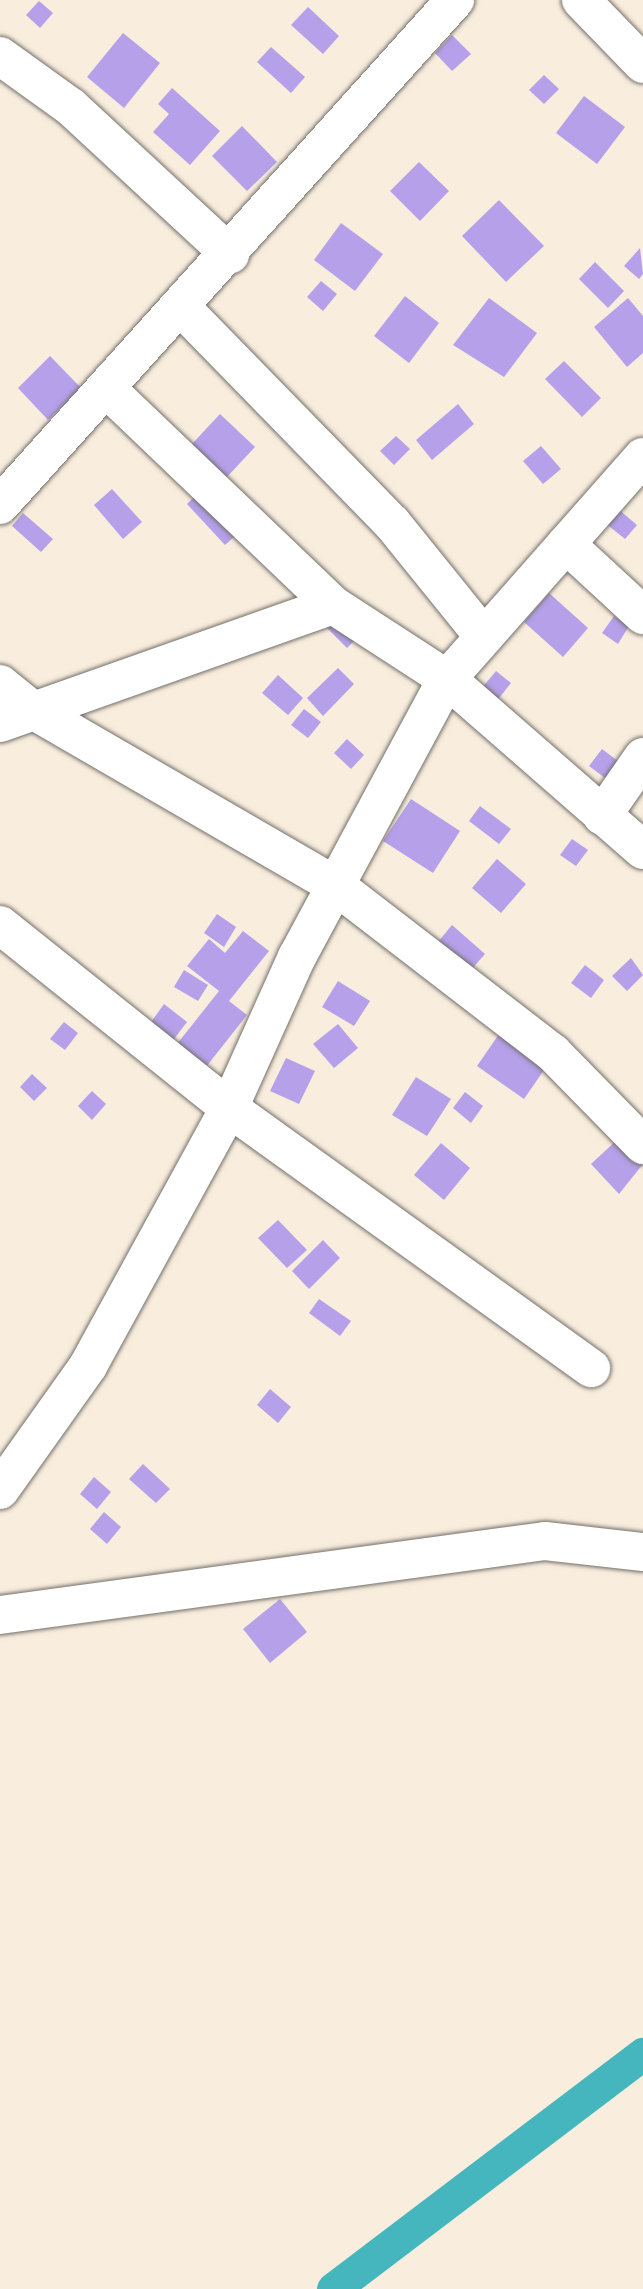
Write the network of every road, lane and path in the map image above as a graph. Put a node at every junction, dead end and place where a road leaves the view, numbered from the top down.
1 (455, 0) edge
2 (581, 0) edge
3 (0, 57) edge
4 (643, 64) edge
5 (230, 254) junction
6 (181, 308) junction
7 (107, 388) junction
8 (643, 457) edge
9 (0, 505) edge
10 (566, 544) junction
11 (333, 605) junction
12 (643, 615) edge
13 (484, 637) junction
14 (447, 679) junction
15 (0, 684) edge
16 (15, 716) edge
17 (643, 757) edge
18 (602, 816) junction
19 (643, 850) edge
20 (336, 886) junction
21 (0, 925) edge
22 (229, 1108) junction
23 (643, 1145) edge
24 (591, 1368) dead end
25 (0, 1490) edge
26 (643, 1552) edge
27 (0, 1615) edge

1 - 5 street
2 - 4 street
3 - 5 street
5 - 6 street
6 - 7 street
6 - 13 street
7 - 9 street
7 - 11 street
8 - 10 street
10 - 12 street
10 - 13 street
11 - 14 street
11 - 16 street
13 - 14 street
14 - 18 street
14 - 20 street
15 - 16 street
16 - 20 street
17 - 18 street
18 - 19 street
20 - 22 street
20 - 23 street
21 - 22 street
22 - 24 street
22 - 25 street
26 - 27 street

